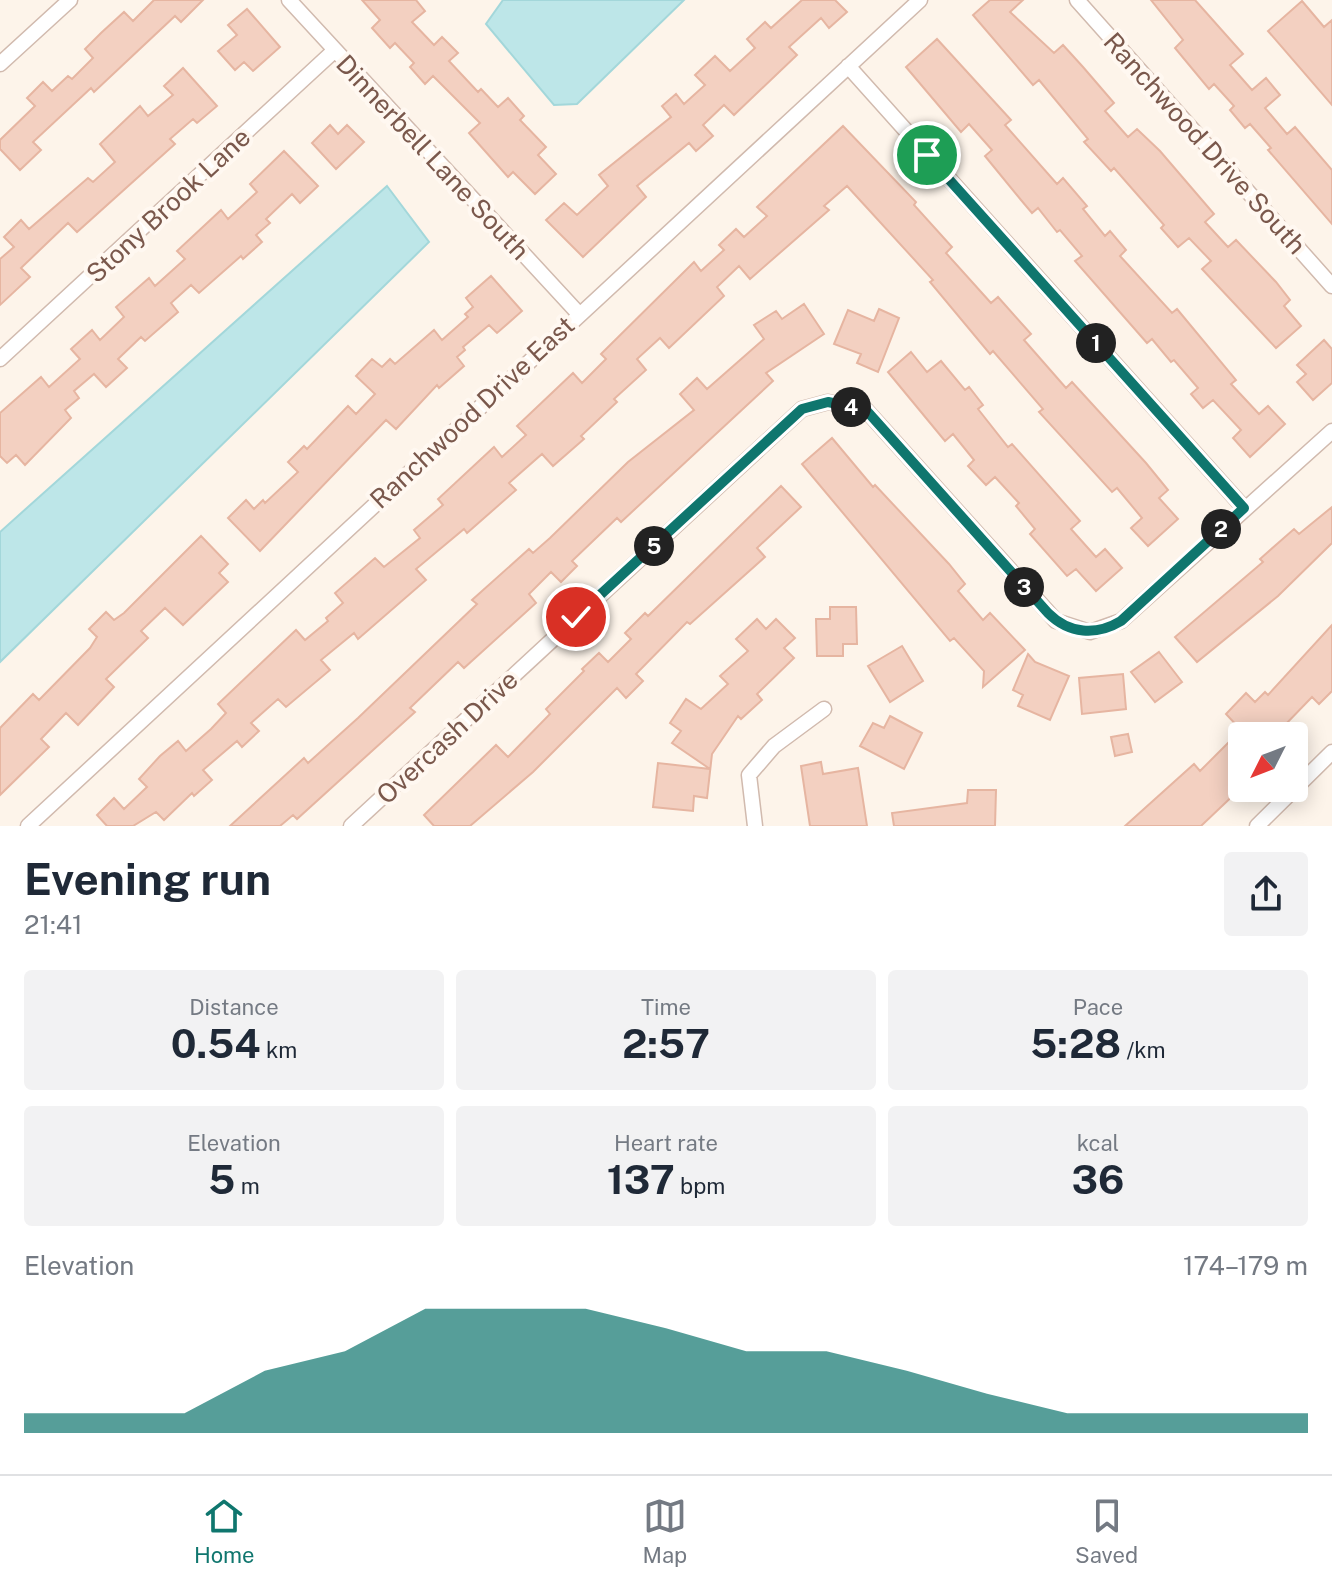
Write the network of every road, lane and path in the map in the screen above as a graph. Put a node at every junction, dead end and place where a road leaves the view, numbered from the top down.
1 (70, 0) edge
2 (289, 0) edge
3 (920, 0) edge
4 (1077, 0) edge
5 (335, 50) junction
6 (0, 64) edge
7 (848, 66) junction
8 (1332, 286) edge
9 (578, 313) junction
10 (0, 359) edge
11 (1332, 431) edge
12 (1244, 508) junction
13 (824, 709) dead end
14 (1332, 752) edge
15 (28, 826) edge
16 (351, 826) edge
17 (755, 826) edge
18 (1257, 826) edge

1 - 6 street
2 - 5 street, Dinnerbell Lane South
3 - 7 street, Ranchwood Drive East
4 - 8 street, Ranchwood Drive South
5 - 9 street, Dinnerbell Lane South
5 - 10 street, Stony Brook Lane
7 - 9 street, Ranchwood Drive East
7 - 12 street
9 - 15 street, Ranchwood Drive East
11 - 12 street, Overcash Drive
12 - 16 street, Overcash Drive
13 - 17 street
14 - 18 street

